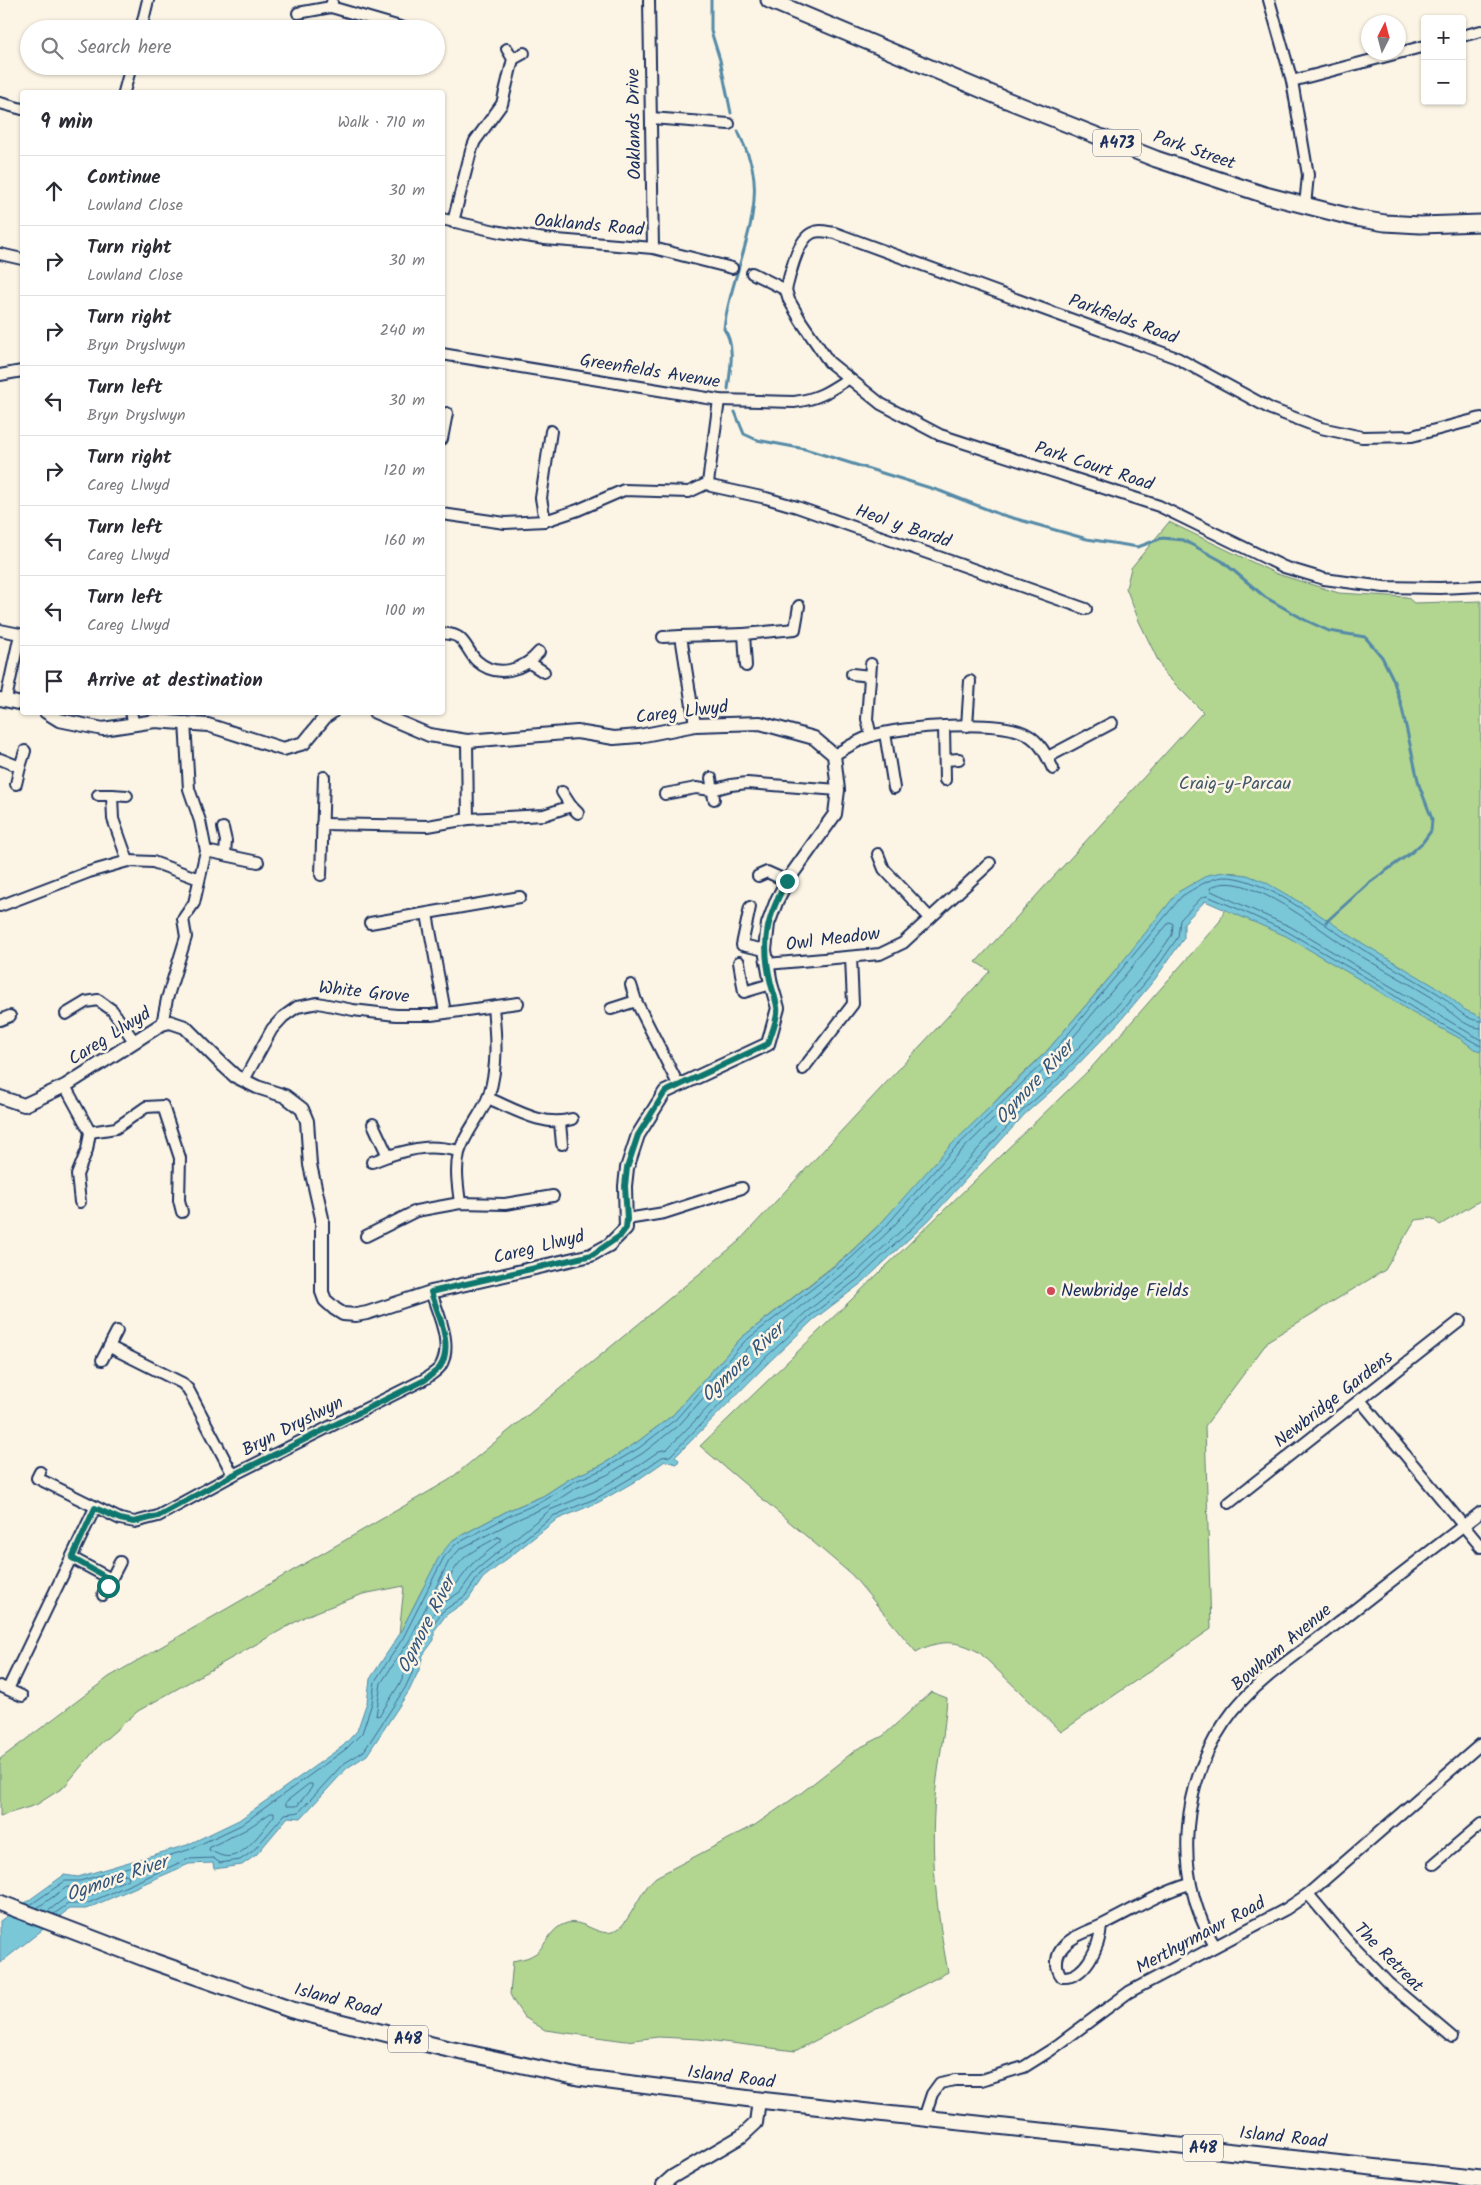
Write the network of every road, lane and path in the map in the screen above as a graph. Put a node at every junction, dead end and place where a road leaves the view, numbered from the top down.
1 (148, 0) edge
2 (649, 0) edge
3 (769, 0) edge
4 (1269, 0) edge
5 (332, 3) edge
6 (791, 4) edge
7 (298, 13) dead end
8 (143, 20) edge
9 (381, 20) edge
10 (1481, 31) edge
11 (1466, 35) edge
12 (1421, 47) edge
13 (507, 49) dead end
14 (524, 53) dead end
15 (513, 59) junction
16 (129, 75) edge
17 (1292, 81) junction
18 (125, 90) edge
19 (0, 103) edge
20 (20, 108) edge
21 (651, 118) junction
22 (728, 124) dead end
23 (1306, 206) junction
24 (445, 220) edge
25 (453, 222) junction
26 (1481, 223) edge
27 (653, 248) junction
28 (0, 254) edge
29 (20, 259) edge
30 (732, 268) dead end
31 (752, 273) dead end
32 (786, 290) junction
33 (445, 354) edge
34 (20, 371) edge
35 (0, 374) edge
36 (848, 378) junction
37 (719, 400) junction
38 (447, 413) dead end
39 (1481, 418) edge
40 (445, 423) edge
41 (551, 432) dead end
42 (708, 483) junction
43 (445, 514) edge
44 (545, 521) junction
45 (1481, 586) edge
46 (799, 606) dead end
47 (1086, 609) dead end
48 (0, 630) edge
49 (20, 632) edge
50 (445, 634) edge
51 (744, 634) junction
52 (20, 636) edge
53 (681, 636) junction
54 (663, 637) dead end
55 (539, 652) dead end
56 (530, 663) junction
57 (871, 664) dead end
58 (746, 666) dead end
59 (544, 672) dead end
60 (852, 674) dead end
61 (870, 676) junction
62 (970, 681) dead end
63 (3, 699) edge
64 (20, 703) edge
65 (51, 715) edge
66 (328, 715) edge
67 (382, 715) edge
68 (154, 717) edge
69 (132, 719) edge
70 (185, 722) junction
71 (1112, 723) dead end
72 (695, 725) junction
73 (944, 726) junction
74 (967, 726) junction
75 (885, 733) junction
76 (871, 736) junction
77 (467, 741) junction
78 (25, 751) dead end
79 (834, 755) junction
80 (1048, 757) junction
81 (0, 759) edge
82 (959, 759) dead end
83 (945, 760) junction
84 (20, 767) junction
85 (1053, 770) dead end
86 (324, 777) dead end
87 (711, 778) dead end
88 (945, 780) dead end
89 (16, 784) dead end
90 (894, 788) dead end
91 (838, 790) junction
92 (562, 792) dead end
93 (98, 794) dead end
94 (665, 794) dead end
95 (713, 794) junction
96 (112, 795) junction
97 (127, 796) dead end
98 (468, 819) junction
99 (322, 824) junction
100 (223, 828) dead end
101 (206, 851) junction
102 (225, 854) junction
103 (878, 854) dead end
104 (128, 861) junction
105 (258, 862) dead end
106 (990, 863) dead end
107 (884, 869) junction
108 (873, 874) dead end
109 (321, 875) dead end
110 (758, 876) dead end
111 (199, 879) junction
112 (787, 881) junction
113 (520, 897) dead end
114 (0, 906) edge
115 (750, 907) dead end
116 (427, 914) junction
117 (930, 918) junction
118 (370, 923) dead end
119 (765, 950) junction
120 (851, 957) junction
121 (739, 962) dead end
122 (767, 964) junction
123 (771, 984) junction
124 (631, 985) dead end
125 (636, 1001) junction
126 (518, 1003) dead end
127 (493, 1007) junction
128 (611, 1008) dead end
129 (445, 1012) junction
130 (66, 1014) dead end
131 (162, 1024) junction
132 (134, 1041) junction
133 (804, 1069) dead end
134 (244, 1080) junction
135 (65, 1086) junction
136 (679, 1086) junction
137 (0, 1097) edge
138 (488, 1098) junction
139 (572, 1119) dead end
140 (560, 1123) junction
141 (373, 1124) dead end
142 (90, 1132) junction
143 (562, 1144) dead end
144 (459, 1151) junction
145 (388, 1156) junction
146 (372, 1162) dead end
147 (742, 1188) dead end
148 (553, 1196) dead end
149 (80, 1202) dead end
150 (460, 1203) junction
151 (182, 1212) dead end
152 (627, 1219) junction
153 (366, 1236) dead end
154 (431, 1292) junction
155 (1460, 1321) dead end
156 (117, 1331) dead end
157 (110, 1347) junction
158 (102, 1360) dead end
159 (1360, 1400) junction
160 (233, 1475) junction
161 (37, 1479) dead end
162 (1228, 1503) dead end
163 (95, 1508) junction
164 (1481, 1512) edge
165 (1464, 1525) junction
166 (1481, 1547) edge
167 (72, 1558) junction
168 (120, 1562) dead end
169 (111, 1580) junction
170 (103, 1596) dead end
171 (4, 1687) edge
172 (22, 1696) dead end
173 (1481, 1744) edge
174 (1481, 1824) edge
175 (1434, 1864) dead end
176 (1190, 1884) junction
177 (1308, 1894) junction
178 (2, 1904) edge
179 (1101, 1926) junction
180 (1215, 1946) junction
181 (1452, 2037) dead end
182 (758, 2100) junction
183 (924, 2118) junction
184 (1481, 2180) edge
185 (662, 2185) edge

1 - 8 street
2 - 21 street, Oaklands Drive
3 - 6 main road, Park Street / A473
4 - 17 street
5 - 7 street
5 - 9 street
6 - 23 main road, Park Street / A473
10 - 11 street
12 - 17 street
13 - 15 street
14 - 15 street
15 - 25 street
16 - 18 street
17 - 23 street
19 - 20 street
21 - 22 street
21 - 27 street, Oaklands Drive
23 - 26 main road, Park Street / A473
24 - 25 street, Oaklands Road
25 - 27 street, Oaklands Road
27 - 30 street, Oaklands Road
28 - 29 street
31 - 32 street
32 - 36 street, Park Court Road
32 - 39 street, Parkfields Road
33 - 37 street, Greenfields Avenue
34 - 35 street
36 - 37 street, Greenfields Avenue
36 - 45 street, Park Court Road
37 - 42 street
38 - 40 street
41 - 44 street
42 - 44 street
42 - 47 street, Heol y Bardd
43 - 44 street
46 - 51 street
48 - 49 street
50 - 56 street
51 - 53 street
51 - 58 street
52 - 63 street
53 - 54 street
53 - 72 street
55 - 56 street
56 - 59 street
57 - 61 street
60 - 61 street
61 - 76 street
62 - 74 street
63 - 64 street
65 - 69 street
66 - 70 street
67 - 77 street, Careg Llwyd
68 - 69 street
68 - 70 street
70 - 101 street
71 - 80 street
72 - 77 street, Careg Llwyd
72 - 79 street, Careg Llwyd
73 - 74 street
73 - 75 street
73 - 83 street
74 - 80 street
75 - 76 street
75 - 90 street
76 - 79 street
77 - 98 street
78 - 84 street
79 - 91 street
80 - 85 street
81 - 84 street
82 - 83 street
83 - 88 street
84 - 89 street
86 - 99 street
87 - 95 street
91 - 95 street
91 - 112 street
92 - 98 street
93 - 96 street
94 - 95 street
96 - 97 street
96 - 104 street
98 - 99 street
99 - 109 street
100 - 102 street
101 - 102 street
101 - 111 street
102 - 105 street
103 - 107 street
104 - 111 street
104 - 114 street
106 - 117 street, Owl Meadow
107 - 108 street
107 - 117 street
110 - 112 street
111 - 131 street
112 - 119 street
113 - 116 street
115 - 119 street
116 - 118 street
116 - 129 street
117 - 120 street, Owl Meadow
119 - 122 street
120 - 122 street, Owl Meadow
120 - 133 street
121 - 123 street
122 - 123 street
123 - 136 street
124 - 125 street
125 - 128 street
125 - 136 street
126 - 127 street, White Grove
127 - 129 street, White Grove
127 - 138 street
129 - 134 street, White Grove
130 - 132 street
131 - 132 street, Careg Llwyd
131 - 134 street, Careg Llwyd
132 - 135 street, Careg Llwyd
134 - 154 street, Careg Llwyd
135 - 137 street, Careg Llwyd
135 - 142 street
136 - 152 street
138 - 140 street
138 - 144 street
139 - 140 street
140 - 143 street
141 - 145 street
142 - 149 street
142 - 151 street
144 - 145 street
144 - 150 street
145 - 146 street
147 - 152 street
148 - 150 street
150 - 153 street
152 - 154 street, Careg Llwyd
154 - 160 street, Bryn Dryslwyn
155 - 159 street, Newbridge Gardens
156 - 157 street
157 - 158 street
157 - 160 street
159 - 162 street, Newbridge Gardens
159 - 165 street
160 - 163 street, Bryn Dryslwyn
161 - 163 street, Bryn Dryslwyn
163 - 167 street
164 - 165 street, Bowham Avenue
165 - 166 street
165 - 176 street, Bowham Avenue
167 - 169 street
167 - 171 street
168 - 169 street
169 - 170 street
171 - 172 street
173 - 177 street, Merthyrmawr Road
174 - 175 street
176 - 179 street
176 - 180 street, Bowham Avenue
177 - 180 street, Merthyrmawr Road
177 - 181 street, The Retreat
178 - 182 main road, Island Road / A48
179 - 179 street
180 - 183 street, Merthyrmawr Road
182 - 183 main road, Island Road / A48
182 - 185 street
183 - 184 main road, Island Road / A48

